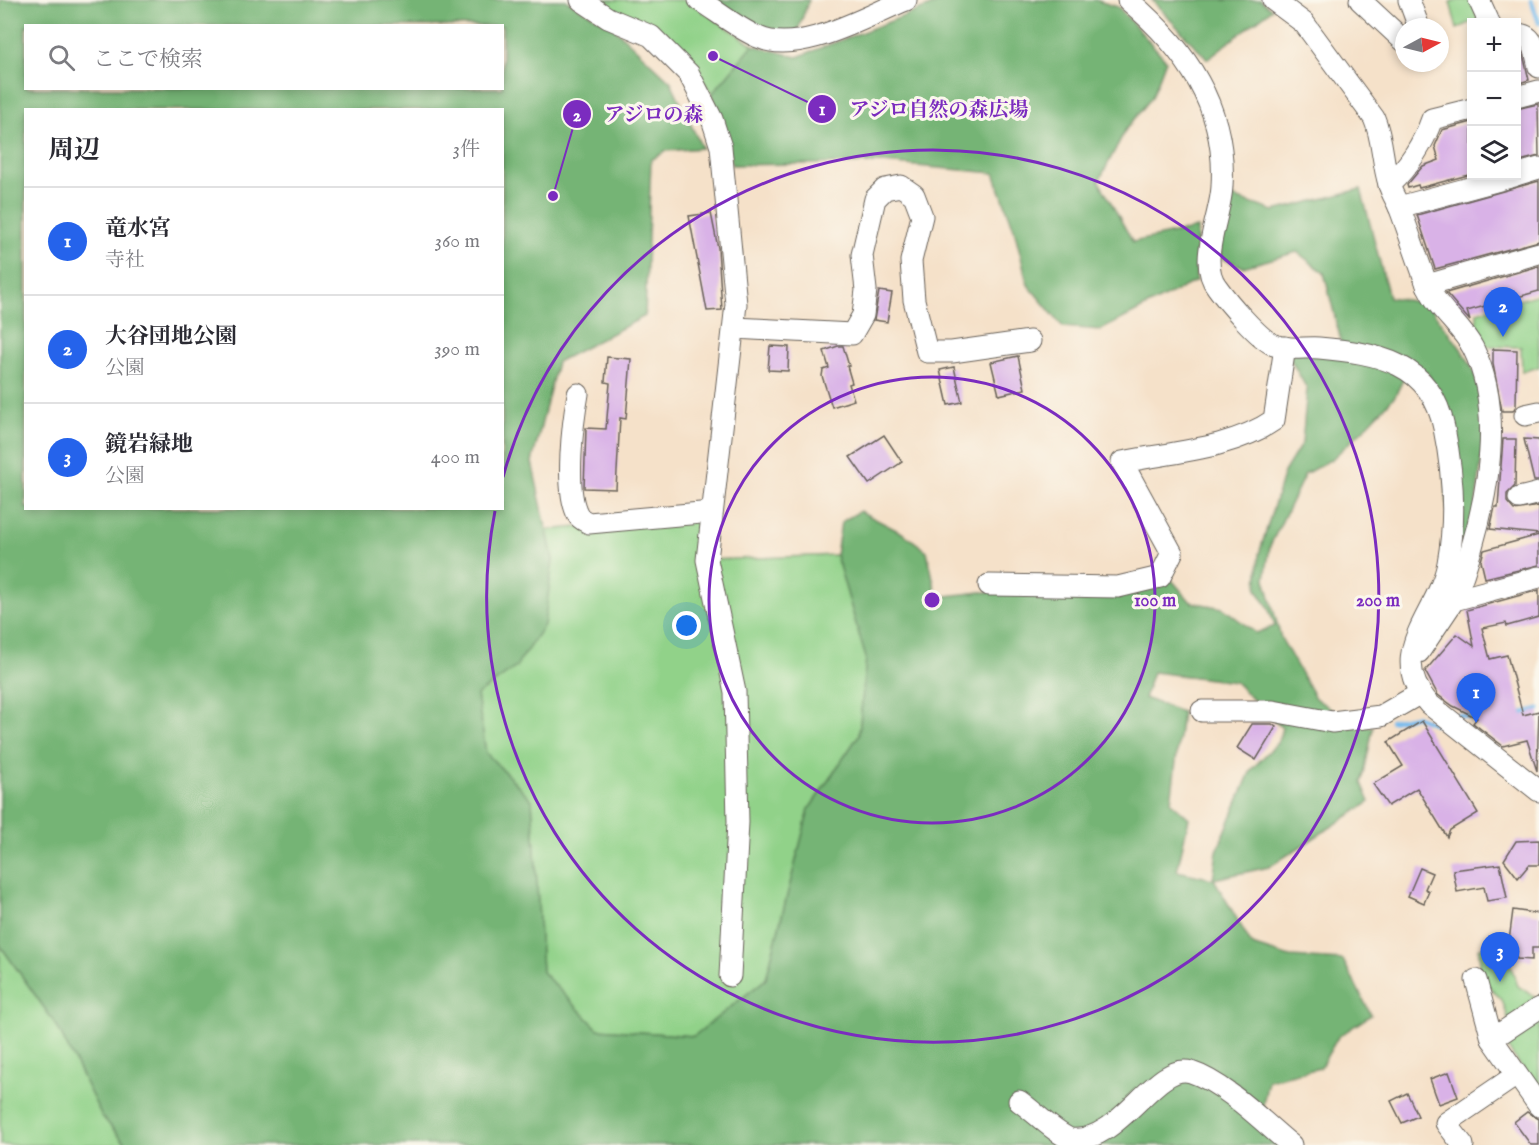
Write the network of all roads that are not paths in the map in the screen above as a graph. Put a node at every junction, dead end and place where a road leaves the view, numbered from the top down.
1 (581, 0) edge
2 (699, 0) edge
3 (906, 0) edge
4 (1128, 0) edge
5 (1273, 0) edge
6 (1360, 0) edge
7 (1408, 0) edge
8 (1479, 0) edge
9 (1415, 18) edge
10 (1487, 18) edge
11 (1395, 33) edge
12 (1521, 34) edge
13 (1539, 67) edge
14 (1539, 91) edge
15 (1521, 96) edge
16 (1467, 110) edge
17 (1539, 168) edge
18 (1521, 173) edge
19 (1497, 180) edge
20 (1389, 185) junction
21 (1399, 207) junction
22 (1539, 253) edge
23 (1427, 285) junction
24 (734, 328) junction
25 (1030, 341) dead end
26 (1284, 347) junction
27 (578, 394) dead end
28 (712, 512) junction
29 (1539, 577) edge
30 (989, 585) dead end
31 (1454, 600) junction
32 (1410, 660) junction
33 (1419, 694) junction
34 (1202, 711) dead end
35 (1539, 791) edge
36 (730, 976) dead end
37 (1476, 980) dead end
38 (1539, 1008) edge
39 (1492, 1039) junction
40 (1515, 1076) junction
41 (1019, 1101) dead end
42 (1539, 1106) edge
43 (1291, 1145) edge
44 (1463, 1145) edge

1 - 24 street
2 - 3 street
4 - 26 street
5 - 20 street
6 - 11 street
7 - 9 street
8 - 10 street
12 - 13 street
14 - 15 street
16 - 20 street
17 - 18 street
19 - 21 street
20 - 21 street
21 - 23 street
22 - 23 street
23 - 31 street
24 - 25 street
24 - 28 street
26 - 30 street
26 - 32 street
27 - 28 street
28 - 36 street
29 - 31 street
31 - 32 street
32 - 33 street
33 - 34 street
33 - 35 street
37 - 39 street
38 - 39 street
39 - 40 street
40 - 42 street
40 - 44 street
41 - 43 street

